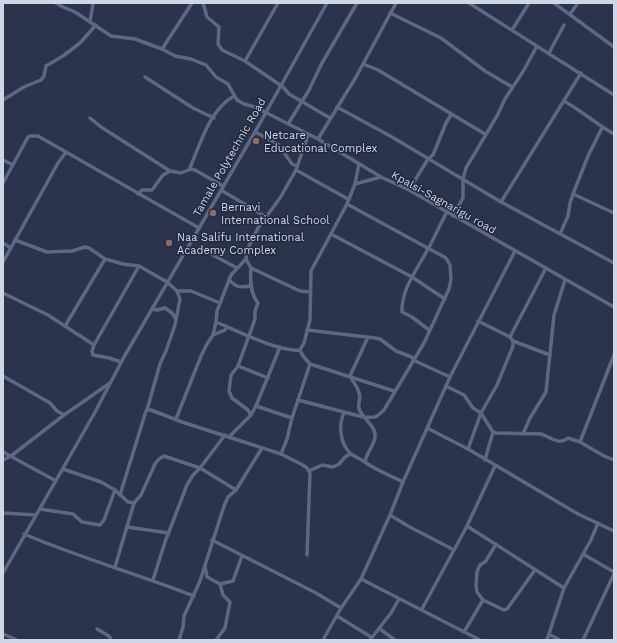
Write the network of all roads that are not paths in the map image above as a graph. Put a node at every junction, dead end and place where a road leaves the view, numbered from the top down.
1 (56, 3) edge
2 (93, 3) edge
3 (192, 3) edge
4 (203, 3) edge
5 (278, 3) edge
6 (327, 3) edge
7 (358, 3) edge
8 (396, 3) edge
9 (469, 3) edge
10 (529, 3) edge
11 (554, 3) edge
12 (578, 3) edge
13 (63, 5) edge
14 (390, 13) junction
15 (570, 14) junction
16 (90, 22) junction
17 (96, 25) junction
18 (564, 25) dead end
19 (512, 30) junction
20 (537, 46) junction
21 (614, 47) edge
22 (162, 49) junction
23 (549, 53) junction
24 (245, 61) junction
25 (364, 64) junction
26 (581, 73) junction
27 (145, 77) dead end
28 (280, 85) junction
29 (512, 87) junction
30 (614, 95) edge
31 (234, 96) junction
32 (3, 100) edge
33 (564, 101) junction
34 (301, 102) junction
35 (337, 107) junction
36 (265, 113) junction
37 (451, 115) junction
38 (90, 118) dead end
39 (214, 118) junction
40 (330, 118) junction
41 (288, 124) junction
42 (602, 128) junction
43 (255, 132) junction
44 (485, 134) junction
45 (614, 134) edge
46 (308, 135) junction
47 (318, 139) junction
48 (66, 152) junction
49 (428, 159) junction
50 (3, 160) edge
51 (359, 164) junction
52 (13, 165) junction
53 (296, 168) junction
54 (189, 170) junction
55 (170, 171) junction
56 (381, 177) junction
57 (463, 179) junction
58 (3, 183) edge
59 (355, 184) junction
60 (223, 186) junction
61 (221, 190) junction
62 (409, 190) junction
63 (138, 194) junction
64 (573, 194) junction
65 (348, 200) junction
66 (501, 202) junction
67 (348, 204) junction
68 (447, 212) junction
69 (614, 213) edge
70 (453, 216) junction
71 (266, 217) junction
72 (199, 228) junction
73 (331, 234) junction
74 (560, 234) junction
75 (15, 240) junction
76 (3, 243) edge
77 (11, 248) junction
78 (200, 248) dead end
79 (428, 249) junction
80 (515, 251) junction
81 (105, 259) junction
82 (246, 260) junction
83 (3, 262) edge
84 (614, 263) edge
85 (139, 266) junction
86 (237, 268) junction
87 (252, 268) junction
88 (546, 268) junction
89 (412, 277) junction
90 (229, 280) junction
91 (565, 280) junction
92 (167, 282) junction
93 (251, 286) junction
94 (177, 291) junction
95 (310, 292) junction
96 (3, 293) edge
97 (445, 299) junction
98 (220, 303) junction
99 (614, 307) edge
100 (152, 309) junction
101 (176, 319) junction
102 (216, 322) junction
103 (478, 322) junction
104 (65, 326) junction
105 (228, 327) junction
106 (307, 330) junction
107 (429, 330) junction
108 (213, 335) junction
109 (249, 336) junction
110 (368, 337) junction
111 (510, 337) junction
112 (513, 341) junction
113 (94, 345) junction
114 (280, 347) junction
115 (300, 350) junction
116 (550, 355) junction
117 (614, 355) edge
118 (414, 359) junction
119 (613, 361) edge
120 (121, 362) junction
121 (310, 364) junction
122 (238, 366) junction
123 (3, 376) edge
124 (350, 376) junction
125 (450, 377) junction
126 (268, 378) junction
127 (111, 382) junction
128 (446, 386) junction
129 (394, 391) junction
130 (298, 400) junction
131 (256, 406) junction
132 (147, 410) junction
133 (344, 413) junction
134 (481, 413) junction
135 (64, 415) junction
136 (251, 415) junction
137 (363, 417) junction
138 (292, 418) junction
139 (176, 419) junction
140 (427, 428) junction
141 (493, 432) junction
142 (523, 434) junction
143 (225, 435) junction
144 (229, 437) junction
145 (580, 442) junction
146 (262, 448) junction
147 (468, 449) junction
148 (3, 452) edge
149 (281, 454) junction
150 (350, 454) junction
151 (11, 456) junction
152 (3, 460) edge
153 (485, 460) junction
154 (614, 460) edge
155 (365, 462) junction
156 (496, 466) junction
157 (63, 468) junction
158 (200, 468) junction
159 (309, 471) junction
160 (56, 481) junction
161 (403, 482) junction
162 (115, 490) junction
163 (236, 490) junction
164 (120, 495) junction
165 (134, 503) junction
166 (40, 509) junction
167 (3, 513) edge
168 (36, 515) junction
169 (390, 515) junction
170 (598, 523) junction
171 (466, 526) junction
172 (127, 527) junction
173 (614, 530) edge
174 (169, 533) junction
175 (24, 534) junction
176 (212, 540) junction
177 (496, 544) junction
178 (454, 550) junction
179 (583, 554) junction
180 (307, 555) dead end
181 (242, 556) junction
182 (205, 564) junction
183 (115, 567) junction
184 (535, 570) junction
185 (3, 573) edge
186 (614, 573) edge
187 (360, 579) junction
188 (153, 580) junction
189 (220, 584) junction
190 (564, 588) junction
191 (194, 596) junction
192 (399, 599) junction
193 (483, 600) junction
194 (341, 608) junction
195 (422, 609) junction
196 (337, 616) junction
197 (97, 629) dead end
198 (380, 629) junction
199 (464, 632) junction
200 (3, 634) edge
201 (550, 634) junction
202 (371, 638) edge
203 (17, 640) edge
204 (111, 640) edge
205 (179, 640) edge
206 (216, 640) edge
207 (323, 640) edge
208 (394, 640) edge
209 (480, 640) edge
210 (547, 640) edge
211 (560, 640) edge
212 (583, 640) edge

1 - 13 street
2 - 16 street
3 - 22 street
4 - 24 street
5 - 24 street
6 - 28 street, Tamale Polytechnic Road
7 - 34 street
8 - 14 street
9 - 19 street
10 - 19 street
11 - 15 street
12 - 15 street
13 - 16 street
14 - 25 street
14 - 29 street
15 - 21 street
16 - 17 street
17 - 22 street
17 - 32 street
18 - 23 street
19 - 20 street
20 - 23 street
20 - 29 street
22 - 31 street
23 - 26 street
24 - 28 street
25 - 35 street
25 - 37 street
26 - 30 street
26 - 33 street
27 - 39 street
28 - 34 street
28 - 36 street, Tamale Polytechnic Road
29 - 44 street
31 - 36 street, Kpalsi-Sagnarigu road
31 - 39 street
33 - 42 street
33 - 66 street
34 - 40 street
34 - 41 street
35 - 40 street
35 - 49 street
36 - 41 street, Kpalsi-Sagnarigu road
36 - 43 street, Tamale Polytechnic Road
37 - 44 street
37 - 49 street
38 - 55 street
39 - 54 street
40 - 47 street
41 - 46 street, Kpalsi-Sagnarigu road
42 - 45 street
42 - 64 street
43 - 53 street
43 - 60 street, Tamale Polytechnic Road
44 - 57 street
46 - 47 street, Kpalsi-Sagnarigu road
46 - 53 street
47 - 51 street, Kpalsi-Sagnarigu road
48 - 52 street
48 - 63 street
48 - 75 street
49 - 57 street
49 - 62 street
50 - 52 street
51 - 56 street, Kpalsi-Sagnarigu road
51 - 59 street
52 - 58 street
53 - 65 street
53 - 71 street
54 - 55 street
54 - 60 street
55 - 63 street
56 - 59 street
56 - 62 street, Kpalsi-Sagnarigu road
57 - 66 street
57 - 70 street
59 - 65 street
60 - 61 street, Tamale Polytechnic Road
61 - 71 street
61 - 72 street, Tamale Polytechnic Road
62 - 68 street, Kpalsi-Sagnarigu road
63 - 72 street
64 - 69 street
64 - 74 street
65 - 67 street
66 - 74 street
67 - 73 street
67 - 79 street
68 - 70 street, Kpalsi-Sagnarigu road
68 - 79 street
70 - 80 street, Kpalsi-Sagnarigu road
71 - 82 street
72 - 92 street, Tamale Polytechnic Road
73 - 89 street
73 - 95 street
74 - 84 street
75 - 77 street
75 - 81 street
76 - 77 street
77 - 83 street
78 - 86 street
79 - 89 street
79 - 97 street
80 - 88 street, Kpalsi-Sagnarigu road
80 - 103 street
81 - 85 street
81 - 104 street
82 - 86 street
82 - 87 street
85 - 92 street
85 - 113 street
86 - 90 street
87 - 93 street
87 - 95 street
88 - 91 street, Kpalsi-Sagnarigu road
88 - 111 street
89 - 97 street
89 - 107 street
90 - 93 street
90 - 98 street
91 - 99 street, Kpalsi-Sagnarigu road
91 - 116 street
92 - 94 street
92 - 100 street, Tamale Polytechnic Road
93 - 109 street
94 - 98 street
94 - 101 street
95 - 106 street
96 - 104 street
97 - 107 street
98 - 102 street
100 - 101 street
100 - 120 street, Tamale Polytechnic Road
101 - 132 street
102 - 105 street
102 - 108 street
103 - 111 street
103 - 125 street
104 - 113 street
105 - 108 street
105 - 109 street
106 - 110 street
106 - 115 street
107 - 118 street
108 - 139 street
109 - 114 street
109 - 122 street
110 - 118 street
110 - 124 street
111 - 112 street
112 - 116 street
112 - 134 street
113 - 120 street
114 - 115 street
114 - 126 street
115 - 121 street
116 - 142 street
117 - 119 street
118 - 125 street
118 - 129 street
119 - 145 street
120 - 127 street, Tamale Polytechnic Road
121 - 124 street
121 - 130 street
122 - 126 street
122 - 136 street
123 - 135 street
124 - 129 street
124 - 137 street
125 - 128 street
126 - 131 street
127 - 135 street
127 - 157 street, Tamale Polytechnic Road
128 - 134 street
128 - 140 street
129 - 137 street
130 - 133 street
130 - 138 street
131 - 136 street
131 - 138 street
132 - 139 street
132 - 164 street
133 - 137 street
133 - 150 street
134 - 141 street
134 - 147 street
135 - 151 street
136 - 144 street
137 - 155 street
138 - 149 street
139 - 143 street
140 - 147 street
140 - 161 street
141 - 142 street
141 - 153 street
142 - 145 street
143 - 144 street
143 - 158 street
144 - 146 street
145 - 154 street
146 - 149 street
146 - 163 street
147 - 153 street
148 - 151 street
149 - 159 street
150 - 155 street
150 - 159 street
151 - 152 street
151 - 160 street
153 - 156 street
155 - 161 street
156 - 170 street
156 - 171 street
157 - 160 street, Tamale Polytechnic Road
157 - 162 street
158 - 163 street
158 - 165 street
158 - 174 street
159 - 180 street
160 - 166 street, Tamale Polytechnic Road
161 - 169 street
162 - 164 street
162 - 166 street
163 - 176 street
164 - 165 street
165 - 172 street
166 - 168 street, Tamale Polytechnic Road
167 - 168 street
168 - 175 street, Tamale Polytechnic Road
169 - 178 street
169 - 187 street
170 - 173 street
170 - 179 street
171 - 177 street
171 - 178 street
172 - 174 street
172 - 183 street
174 - 188 street
175 - 183 street
175 - 185 street, Tamale Polytechnic Road
176 - 181 street
176 - 182 street
177 - 184 street
177 - 193 street
178 - 195 street
179 - 186 street
179 - 190 street
181 - 189 street
181 - 194 street
182 - 189 street
182 - 191 street
183 - 188 street
184 - 190 street
184 - 193 street
186 - 212 street
187 - 192 street
187 - 194 street
188 - 191 street
189 - 206 street
190 - 201 street
191 - 205 street
192 - 195 street
192 - 198 street
193 - 199 street
194 - 196 street
195 - 199 street
196 - 202 street
196 - 207 street
197 - 204 street
198 - 202 street
198 - 208 street
199 - 209 street
200 - 203 street
201 - 210 street
201 - 211 street

